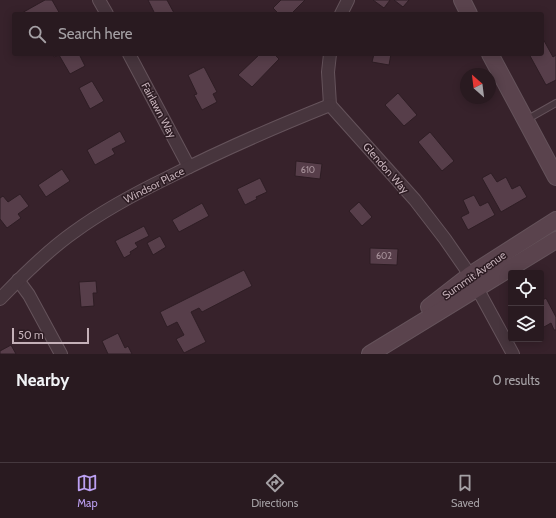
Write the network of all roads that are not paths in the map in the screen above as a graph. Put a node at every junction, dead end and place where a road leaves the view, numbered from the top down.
1 (99, 0) edge
2 (348, 0) edge
3 (462, 0) edge
4 (106, 12) edge
5 (343, 12) edge
6 (468, 12) edge
7 (130, 56) edge
8 (330, 56) edge
9 (491, 56) edge
10 (556, 102) edge
11 (330, 105) junction
12 (526, 120) junction
13 (552, 160) edge
14 (189, 167) junction
15 (556, 177) edge
16 (556, 220) edge
17 (556, 240) edge
18 (18, 280) junction
19 (474, 282) junction
20 (0, 299) edge
21 (60, 354) edge
22 (370, 354) edge
23 (513, 354) edge

1 - 4 street
2 - 5 street
3 - 6 main road
7 - 14 street, Fairlawn Way
8 - 11 street
9 - 12 main road
10 - 12 lane
11 - 14 street, Windsor Place
11 - 19 street, Glendon Way
12 - 13 main road
13 - 15 main road
14 - 18 street, Windsor Place
16 - 19 main road, Summit Avenue
17 - 19 main road, Summit Avenue
18 - 20 street, Windsor Place
18 - 21 street
19 - 22 main road, Summit Avenue
19 - 23 street, Glendon Way

